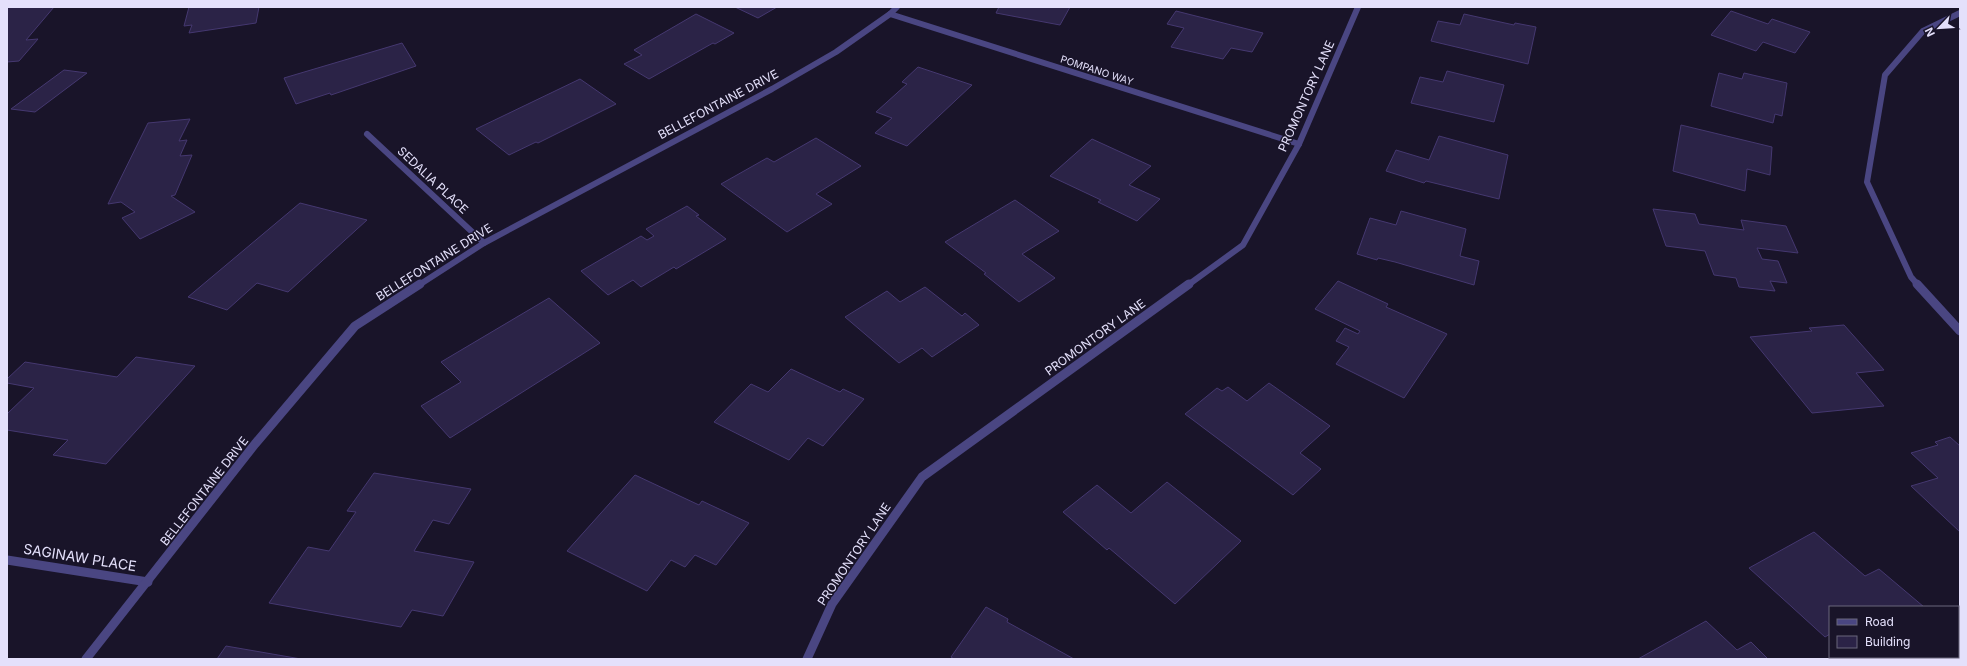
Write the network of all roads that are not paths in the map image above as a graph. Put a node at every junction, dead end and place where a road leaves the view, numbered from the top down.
1 (897, 7) edge
2 (1358, 7) edge
3 (1960, 13) edge
4 (890, 14) junction
5 (367, 134) dead end
6 (1299, 144) junction
7 (484, 243) junction
8 (1960, 331) edge
9 (7, 560) edge
10 (148, 582) junction
11 (86, 659) edge
12 (807, 659) edge

1 - 4 street, BELLEFONTAINE DRIVE
2 - 6 street, PROMONTORY LANE
3 - 8 street
4 - 6 street, POMPANO WAY
4 - 7 street, BELLEFONTAINE DRIVE
5 - 7 street, SEDALIA PLACE
6 - 12 street, PROMONTORY LANE
7 - 10 street, BELLEFONTAINE DRIVE
9 - 10 street, SAGINAW PLACE
10 - 11 street, BELLEFONTAINE DRIVE

